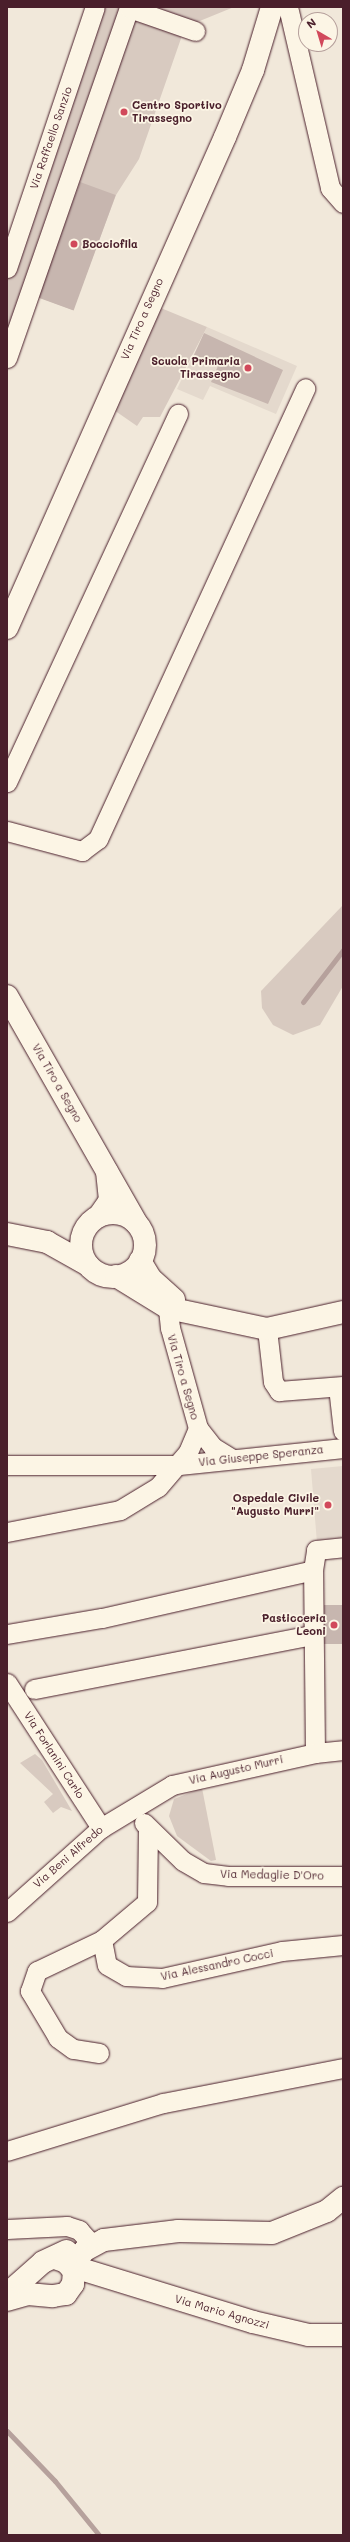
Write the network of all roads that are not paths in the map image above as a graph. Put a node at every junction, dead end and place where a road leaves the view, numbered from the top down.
1 (95, 7) edge
2 (272, 7) edge
3 (288, 7) edge
4 (195, 31) dead end
5 (343, 203) edge
6 (7, 268) edge
7 (7, 358) edge
8 (305, 388) dead end
9 (178, 414) dead end
10 (7, 628) edge
11 (7, 782) edge
12 (7, 831) edge
13 (7, 996) edge
14 (106, 1169) junction
15 (92, 1222) junction
16 (137, 1224) junction
17 (7, 1234) edge
18 (47, 1242) junction
19 (140, 1261) junction
20 (88, 1265) junction
21 (116, 1276) junction
22 (168, 1308) junction
23 (343, 1312) edge
24 (200, 1313) junction
25 (267, 1329) junction
26 (340, 1387) edge
27 (198, 1428) junction
28 (343, 1431) edge
29 (343, 1448) edge
30 (232, 1459) junction
31 (179, 1464) junction
32 (7, 1465) edge
33 (7, 1532) edge
34 (343, 1547) edge
35 (313, 1570) junction
36 (7, 1634) edge
37 (311, 1635) junction
38 (7, 1683) edge
39 (34, 1689) dead end
40 (343, 1750) edge
41 (315, 1753) junction
42 (134, 1807) junction
43 (101, 1828) junction
44 (148, 1830) junction
45 (343, 1876) edge
46 (7, 1912) edge
47 (102, 1940) junction
48 (343, 1946) edge
49 (99, 2053) dead end
50 (343, 2068) edge
51 (7, 2151) edge
52 (343, 2198) edge
53 (7, 2229) edge
54 (95, 2241) junction
55 (55, 2264) junction
56 (104, 2276) junction
57 (70, 2289) junction
58 (7, 2294) edge
59 (47, 2295) junction
60 (7, 2300) edge
61 (343, 2334) edge

1 - 6 street, Via Raffaello Sanzio
2 - 10 main road, Via Tiro a Segno
3 - 5 street
4 - 7 street
8 - 12 street
9 - 11 street
13 - 14 main road, Via Tiro a Segno
14 - 15 main road, Via Tiro a Segno
14 - 16 main road, Via Tiro a Segno
15 - 16 main road
15 - 18 main road
15 - 20 main road
16 - 19 main road
17 - 18 main road
18 - 20 main road
19 - 21 main road
19 - 24 main road
20 - 21 main road
21 - 22 main road
22 - 24 main road
22 - 27 street, Via Tiro a Segno
23 - 25 main road
24 - 25 main road
25 - 26 street
26 - 28 street
27 - 30 street
27 - 31 street, Via Tiro a Segno
29 - 30 street, Via Giuseppe Speranza
30 - 31 street, Via Giuseppe Speranza
31 - 32 street, Via Giuseppe Speranza
31 - 33 street
34 - 35 street
35 - 36 street
35 - 37 street
37 - 39 street
37 - 41 street
38 - 43 street, Via Forlanini Carlo
40 - 41 street, Via Augusto Murri
41 - 42 street, Via Augusto Murri
42 - 43 street, Via Beni Alfredo
42 - 44 street, Via Medaglie D'Oro
43 - 46 street, Via Beni Alfredo
44 - 45 street, Via Medaglie D'Oro
44 - 47 street
47 - 48 street, Via Alessandro Cocci
47 - 49 street
50 - 51 street
52 - 54 main road
53 - 54 street
54 - 55 main road
55 - 56 main road, Via Mario Agnozzi
55 - 57 main road
55 - 58 main road
55 - 59 main road
56 - 57 main road
56 - 61 main road, Via Mario Agnozzi
57 - 59 main road
59 - 60 main road

